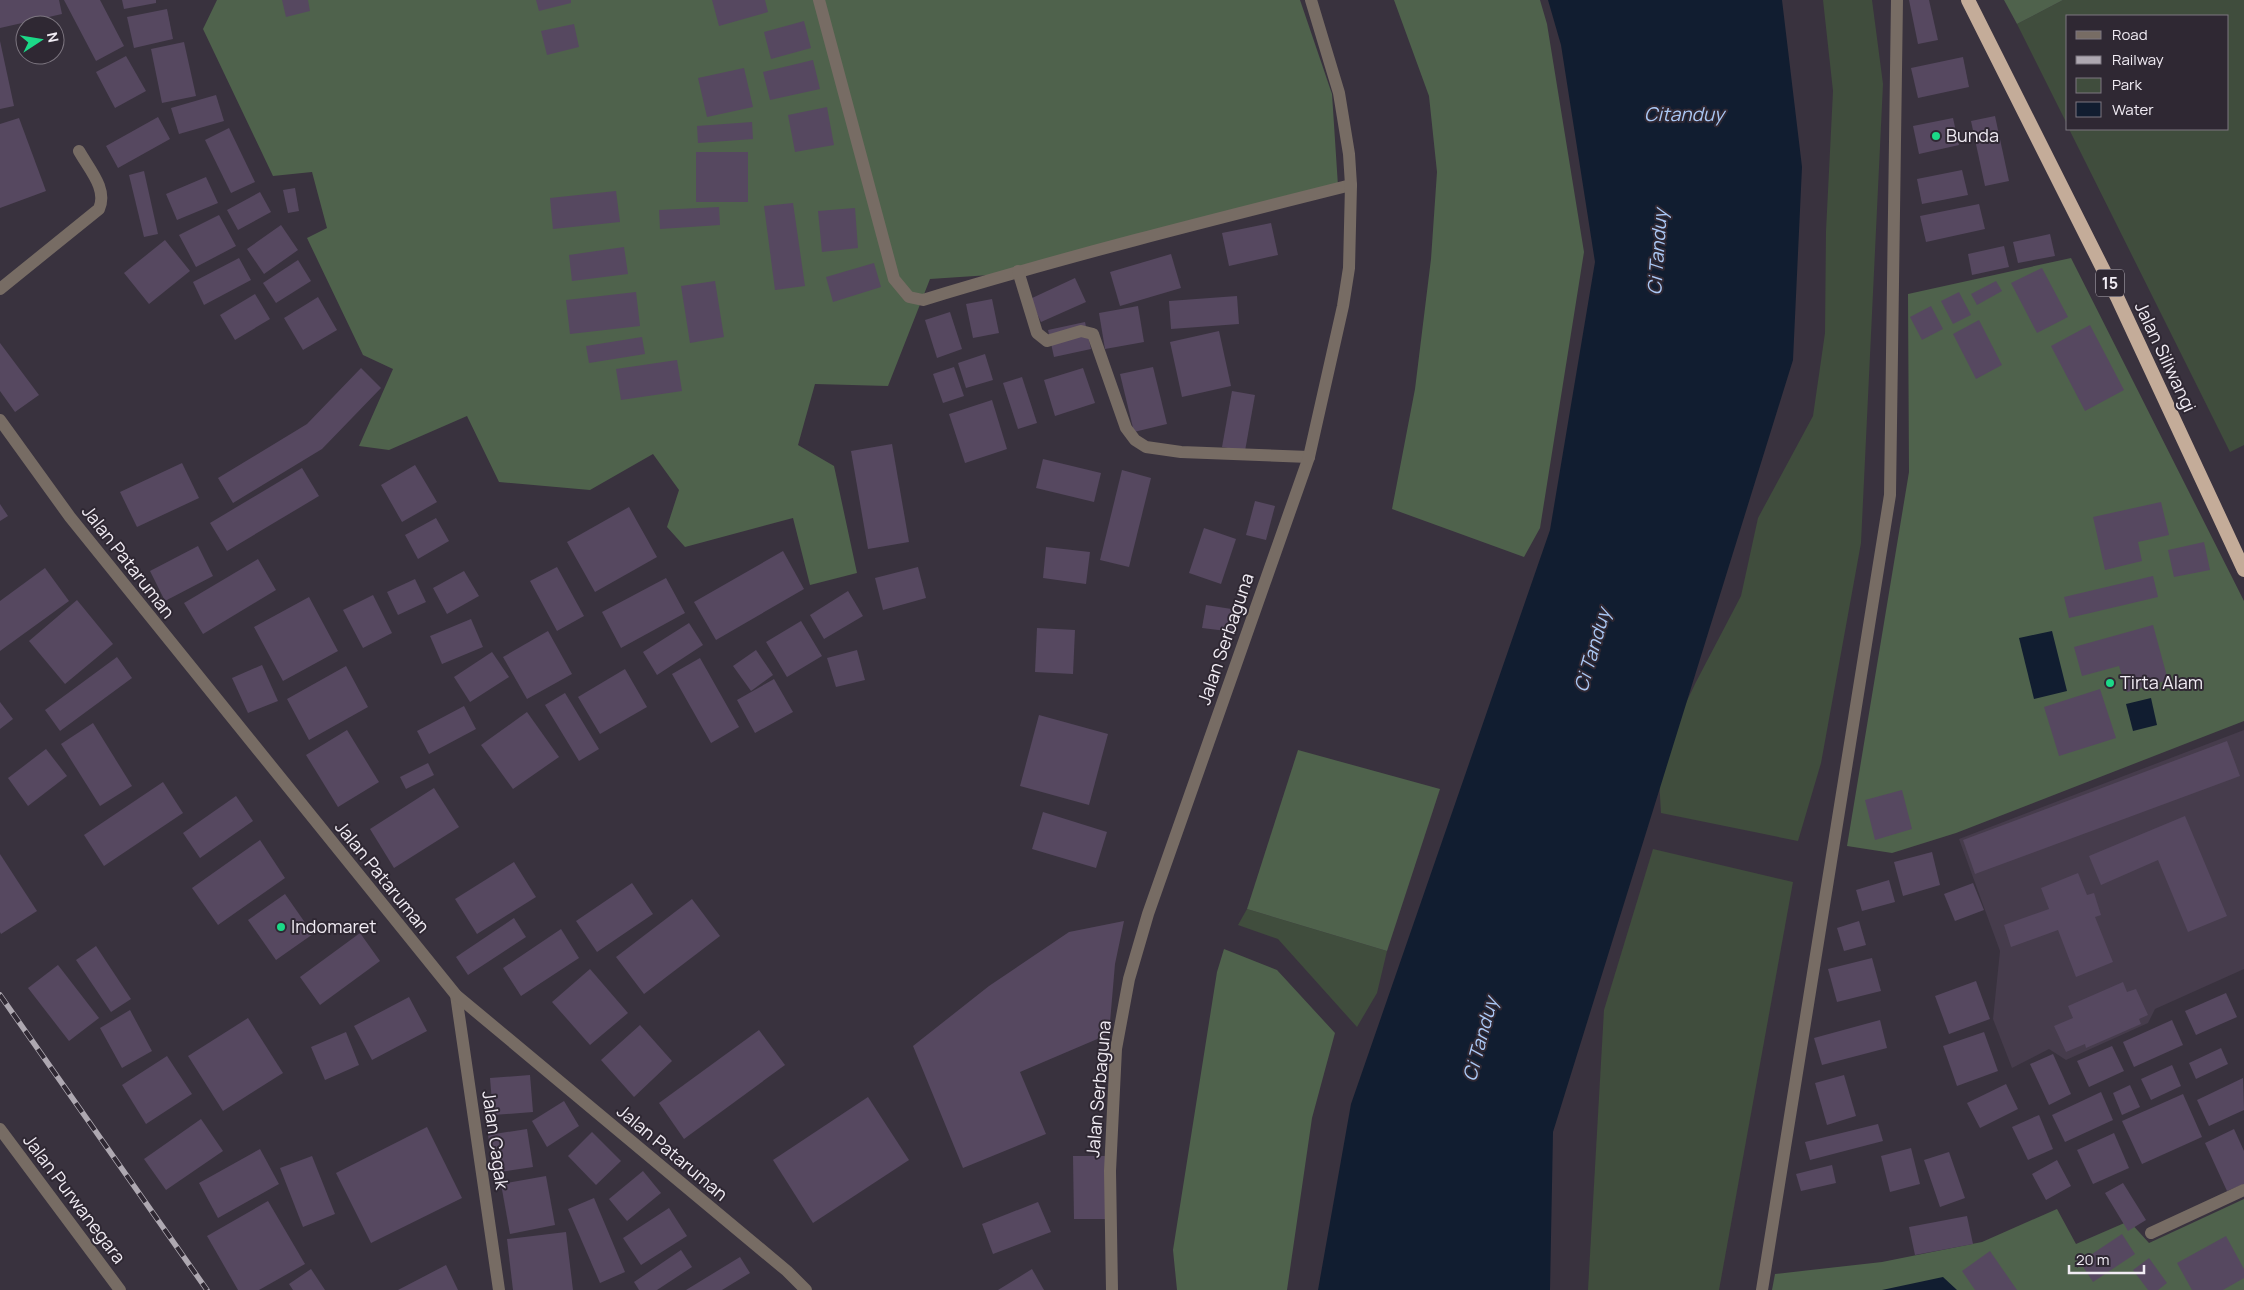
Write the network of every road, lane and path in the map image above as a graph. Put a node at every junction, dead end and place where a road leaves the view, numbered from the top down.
1 (818, 0) edge
2 (1311, 0) edge
3 (1897, 0) edge
4 (1968, 0) edge
5 (80, 151) dead end
6 (1351, 185) junction
7 (1018, 271) junction
8 (0, 289) edge
9 (0, 420) edge
10 (1309, 457) junction
11 (2244, 570) edge
12 (456, 996) junction
13 (0, 1129) edge
14 (2244, 1190) edge
15 (2151, 1233) dead end
16 (120, 1290) edge
17 (499, 1290) edge
18 (806, 1290) edge
19 (1112, 1290) edge
20 (1762, 1290) edge

1 - 7 street
2 - 6 street, Jalan Serbaguna
3 - 20 street
4 - 11 highway, Jalan Siliwangi / 15
5 - 8 street
6 - 7 street
6 - 10 street, Jalan Serbaguna
7 - 10 street
9 - 12 street, Jalan Pataruman
10 - 19 street, Jalan Serbaguna
12 - 17 street, Jalan Cagak
12 - 18 street, Jalan Pataruman
13 - 16 street, Jalan Purwanegara
14 - 15 street

